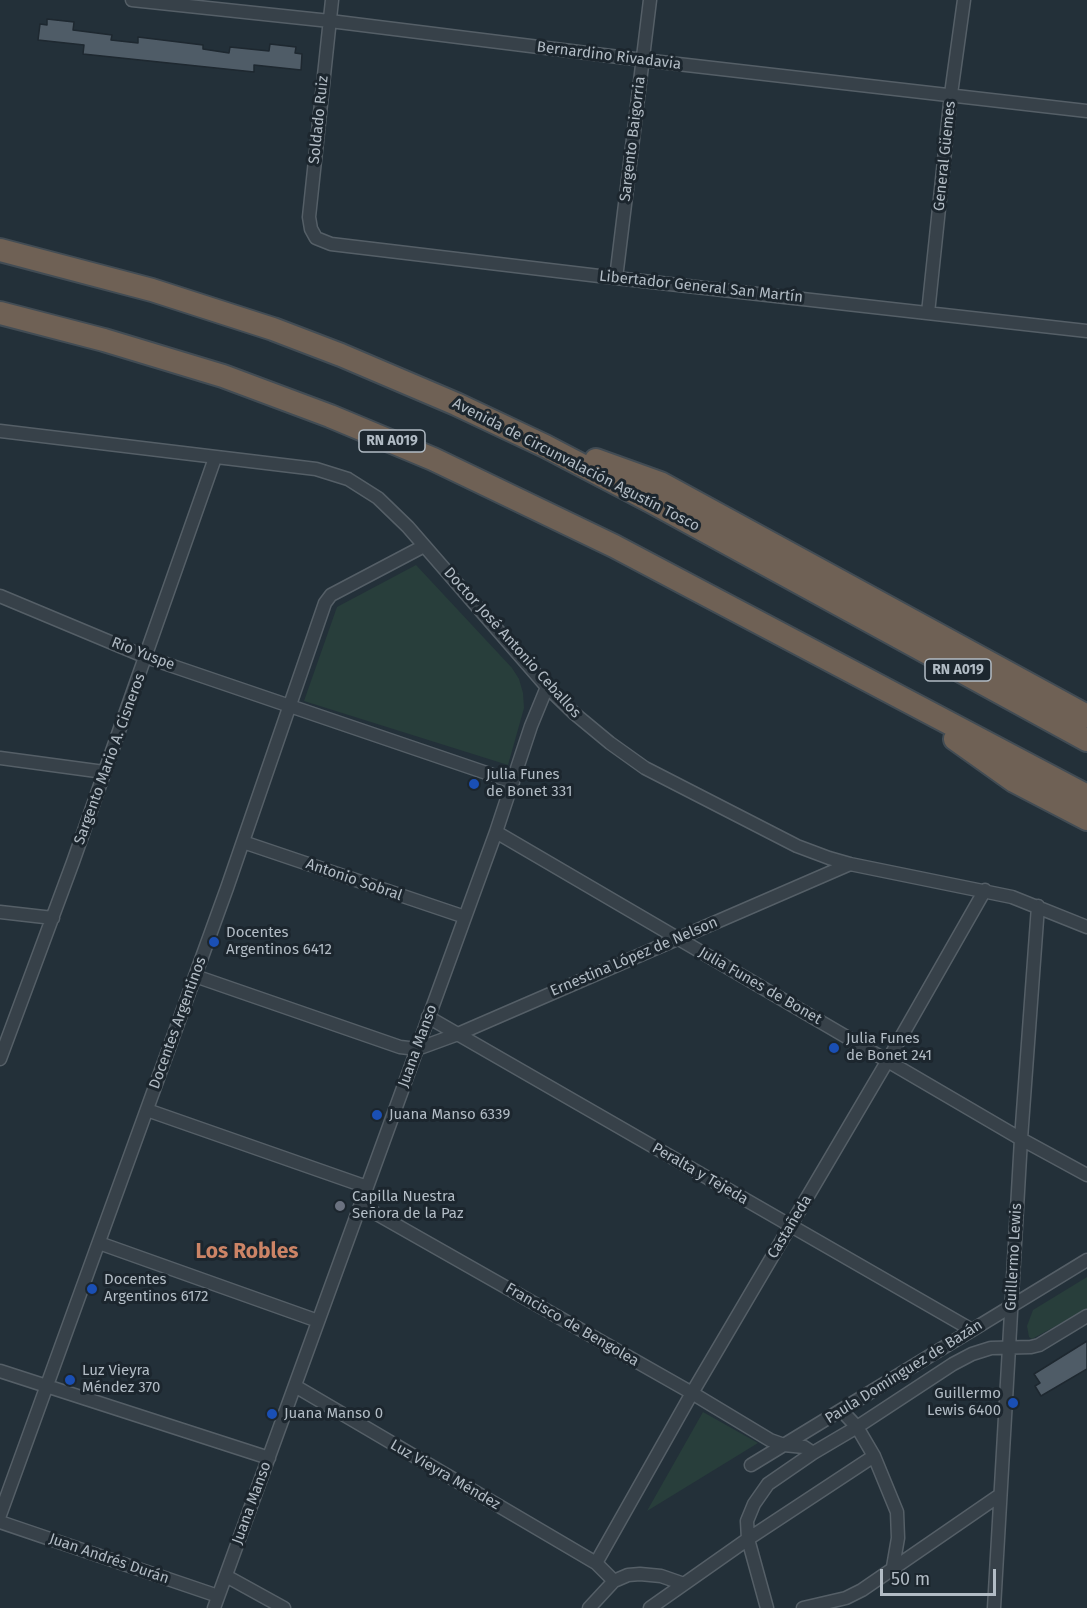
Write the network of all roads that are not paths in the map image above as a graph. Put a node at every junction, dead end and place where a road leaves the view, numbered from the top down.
1 (132, 0) edge
2 (332, 0) edge
3 (650, 0) edge
4 (964, 0) edge
5 (330, 21) junction
6 (643, 60) junction
7 (951, 94) junction
8 (1087, 111) edge
9 (316, 238) joint
10 (0, 250) edge
11 (616, 278) junction
12 (0, 313) edge
13 (928, 313) junction
14 (1087, 331) edge
15 (501, 426) junction
16 (0, 431) edge
17 (215, 458) junction
18 (424, 546) junction
19 (1, 596) edge
20 (0, 609) edge
21 (146, 657) junction
22 (547, 687) junction
23 (885, 689) junction
24 (289, 705) junction
25 (1087, 717) edge
26 (1087, 740) edge
27 (0, 758) edge
28 (104, 772) junction
29 (513, 782) junction
30 (1087, 796) edge
31 (1087, 819) edge
32 (496, 832) junction
33 (243, 842) junction
34 (850, 864) junction
35 (985, 890) junction
36 (1038, 906) junction
37 (0, 912) edge
38 (465, 917) junction
39 (53, 918) junction
40 (1087, 927) edge
41 (676, 939) junction
42 (195, 976) junction
43 (428, 1017) junction
44 (458, 1034) junction
45 (417, 1049) junction
46 (0, 1059) edge
47 (888, 1060) junction
48 (147, 1110) junction
49 (1021, 1139) junction
50 (1087, 1175) edge
51 (367, 1186) junction
52 (361, 1205) junction
53 (791, 1226) junction
54 (99, 1244) junction
55 (1087, 1260) edge
56 (1011, 1306) junction
57 (1087, 1316) edge
58 (318, 1321) junction
59 (972, 1330) junction
60 (1009, 1346) junction
61 (0, 1371) edge
62 (48, 1385) junction
63 (295, 1386) junction
64 (692, 1393) junction
65 (842, 1411) junction
66 (857, 1427) junction
67 (784, 1445) junction
68 (813, 1453) junction
69 (874, 1456) junction
70 (268, 1458) junction
71 (751, 1465) dead end
72 (1000, 1495) junction
73 (0, 1515) edge
74 (0, 1522) edge
75 (748, 1539) junction
76 (596, 1563) junction
77 (893, 1567) junction
78 (226, 1576) junction
79 (614, 1581) junction
80 (684, 1584) junction
81 (216, 1602) edge
82 (659, 1605) edge
83 (284, 1608) edge
84 (589, 1608) edge
85 (767, 1608) edge
86 (802, 1608) edge
87 (994, 1608) edge

1 - 5 street, Bernardino Rivadavia
2 - 5 street, Soldado Ruiz
3 - 6 street, Sargento Baigorria
4 - 7 street, General Güemes
5 - 6 street, Bernardino Rivadavia
5 - 9 street, Soldado Ruiz
6 - 7 street, Bernardino Rivadavia
6 - 11 street, Sargento Baigorria
7 - 8 street, Bernardino Rivadavia
7 - 13 street, General Güemes
9 - 11 street, Libertador General San Martín
10 - 15 highway, Avenida de Circunvalación Agustín Tosco / RN A019
11 - 13 street, Libertador General San Martín
12 - 23 highway, RN A019
13 - 14 street, Libertador General San Martín
15 - 25 highway
15 - 26 highway, Avenida de Circunvalación Agustín Tosco / RN A019
16 - 17 street, Doctor José Antonio Ceballos
17 - 18 street, Doctor José Antonio Ceballos
17 - 21 street, Sargento Mario A. Cisneros
18 - 22 street, Doctor José Antonio Ceballos
18 - 24 street, Docentes Argentinos
19 - 20 street
19 - 21 street, Río Yuspe
21 - 24 street, Río Yuspe
21 - 28 street, Sargento Mario A. Cisneros
22 - 29 street, Juana Manso
22 - 34 street, Doctor José Antonio Ceballos
23 - 30 highway, RN A019
23 - 31 highway
24 - 29 street
24 - 33 street, Docentes Argentinos
27 - 28 street
28 - 39 street, Sargento Mario A. Cisneros
29 - 32 street, Juana Manso
32 - 38 street, Juana Manso
32 - 41 street, Julia Funes de Bonet
33 - 38 street, Antonio Sobral
33 - 42 street, Docentes Argentinos
34 - 35 street, Doctor José Antonio Ceballos
34 - 41 street, Ernestina López de Nelson
35 - 36 street, Doctor José Antonio Ceballos
35 - 47 street, Castañeda
36 - 40 street, Doctor José Antonio Ceballos
36 - 49 street, Guillermo Lewis
37 - 39 street
38 - 43 street, Juana Manso
39 - 46 street, Sargento Mario A. Cisneros
41 - 44 street, Ernestina López de Nelson
41 - 47 street, Julia Funes de Bonet
42 - 45 street
42 - 48 street, Docentes Argentinos
43 - 44 street, Peralta y Tejeda
43 - 45 street, Juana Manso
44 - 45 street, Ernestina López de Nelson
44 - 53 street, Peralta y Tejeda
45 - 51 street, Juana Manso
47 - 49 street, Julia Funes de Bonet
47 - 53 street, Castañeda
48 - 51 street
48 - 54 street, Docentes Argentinos
49 - 50 street, Julia Funes de Bonet
49 - 56 street, Guillermo Lewis
51 - 52 street, Juana Manso
52 - 58 street, Juana Manso
52 - 64 street, Francisco de Bengolea
53 - 59 street, Peralta y Tejeda
53 - 64 street, Castañeda
54 - 58 street
54 - 62 street, Docentes Argentinos
55 - 56 street, Paula Domínguez de Bazán
56 - 59 street, Paula Domínguez de Bazán
56 - 60 street, Guillermo Lewis
57 - 60 street
58 - 63 street, Juana Manso
59 - 65 street, Paula Domínguez de Bazán
60 - 66 street
60 - 72 street, Guillermo Lewis
61 - 62 street
62 - 70 street
62 - 73 street, Docentes Argentinos
63 - 70 street, Juana Manso
63 - 76 street, Luz Vieyra Méndez
64 - 67 street, Francisco de Bengolea
64 - 76 street, Castañeda
65 - 66 street
65 - 67 street, Paula Domínguez de Bazán
66 - 68 street
66 - 69 street
67 - 68 street, Francisco de Bengolea
67 - 71 street, Paula Domínguez de Bazán
68 - 75 street
69 - 75 street
69 - 77 street
70 - 78 street, Juana Manso
72 - 77 street
72 - 87 street, Guillermo Lewis
74 - 81 street, Juan Andrés Durán
75 - 80 street
75 - 85 street
76 - 79 street, Luz Vieyra Méndez
77 - 86 street
78 - 81 street, Juana Manso
78 - 83 street
79 - 80 street
79 - 84 street
80 - 82 street

